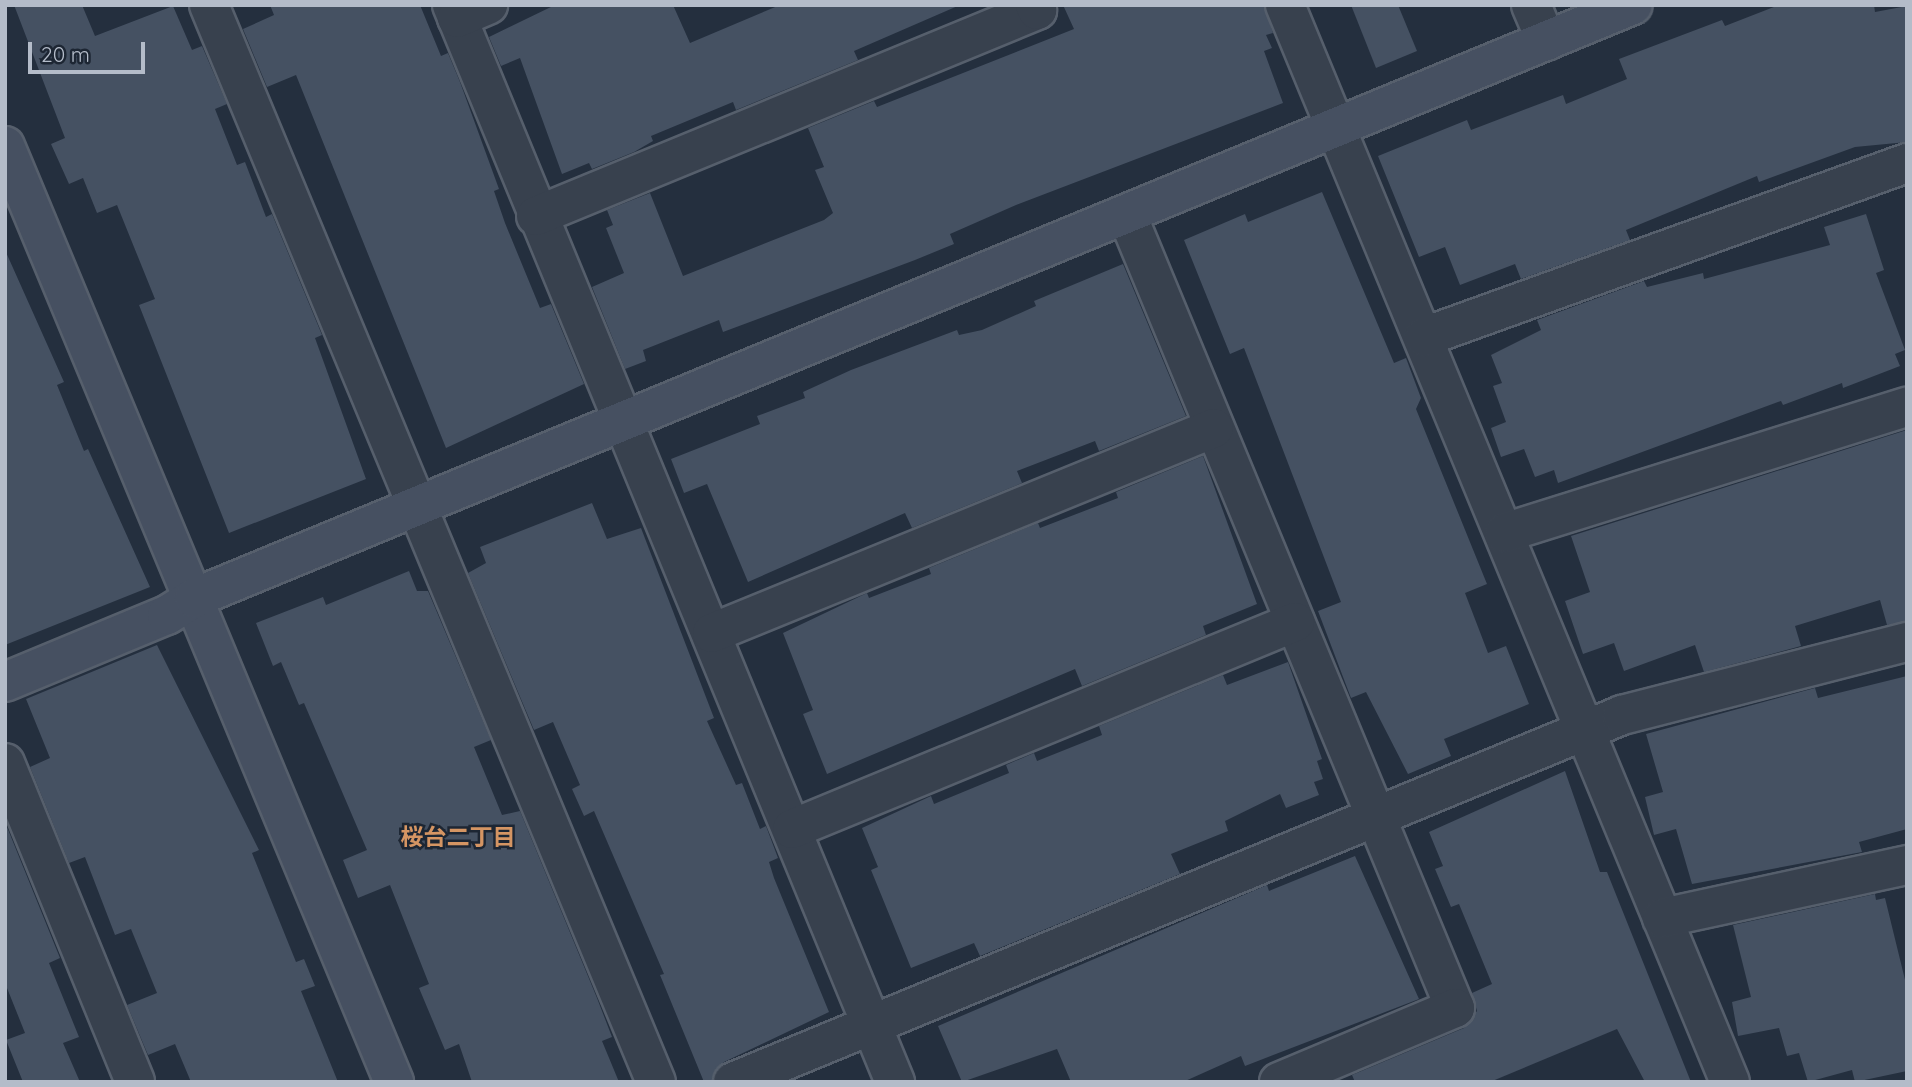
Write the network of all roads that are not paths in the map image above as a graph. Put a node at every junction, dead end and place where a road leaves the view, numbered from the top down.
1 (209, 5) edge
2 (1035, 5) edge
3 (1285, 5) edge
4 (1531, 5) edge
5 (1633, 5) edge
6 (466, 9) edge
7 (1546, 41) junction
8 (1335, 128) junction
9 (5, 146) edge
10 (1907, 163) edge
11 (1127, 215) junction
12 (536, 216) junction
13 (1424, 337) junction
14 (1907, 407) edge
15 (622, 424) junction
16 (1214, 428) junction
17 (416, 507) junction
18 (1504, 533) junction
19 (194, 598) junction
20 (1295, 622) junction
21 (712, 633) junction
22 (1907, 642) edge
23 (5, 682) edge
24 (1584, 730) junction
25 (5, 763) edge
26 (1377, 814) junction
27 (792, 829) junction
28 (1907, 865) edge
29 (1661, 918) junction
30 (872, 1025) junction
31 (135, 1082) edge
32 (394, 1082) edge
33 (656, 1082) edge
34 (733, 1082) edge
35 (895, 1082) edge
36 (1279, 1082) edge
37 (1730, 1082) edge

1 - 17 street
2 - 12 street
3 - 8 street
4 - 7 street
5 - 7 street
6 - 12 street
7 - 8 street
8 - 11 street
8 - 13 street
9 - 19 street
10 - 13 street
11 - 15 street
11 - 16 street
12 - 15 street
13 - 18 street
14 - 18 street
15 - 17 street
15 - 21 street
16 - 20 street
16 - 21 street
17 - 19 street
17 - 33 street
18 - 24 street
19 - 23 street
19 - 32 street
20 - 26 street
20 - 27 street
21 - 27 street
22 - 24 street
24 - 26 street
24 - 29 street
25 - 31 street
26 - 30 street
26 - 36 street
27 - 30 street
28 - 29 street
29 - 37 street
30 - 34 street
30 - 35 street

